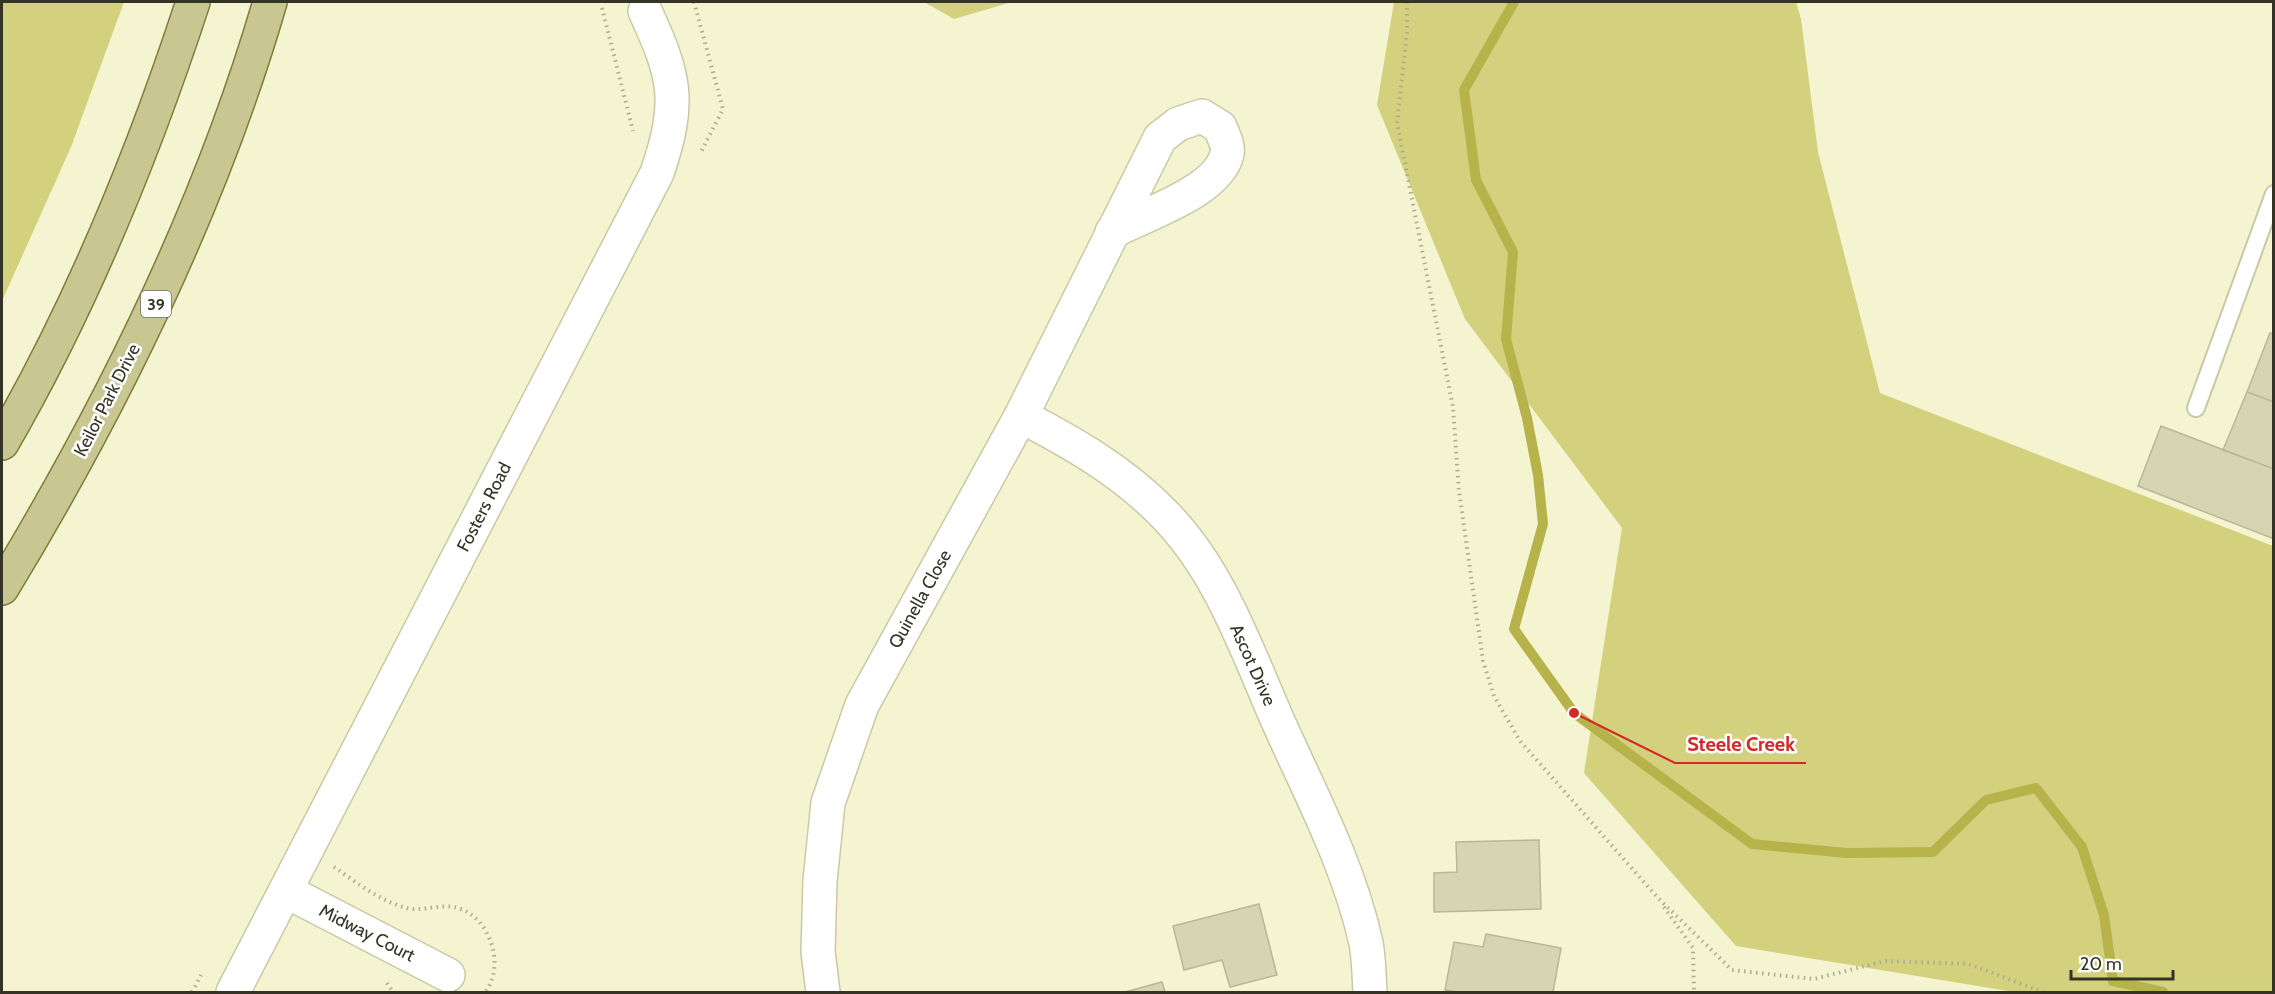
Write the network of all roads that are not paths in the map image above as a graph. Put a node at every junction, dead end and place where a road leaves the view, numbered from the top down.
1 (193, 2) edge
2 (270, 2) edge
3 (645, 11) dead end
4 (2274, 194) edge
5 (1112, 232) dead end
6 (2196, 408) dead end
7 (1021, 417) junction
8 (2, 442) edge
9 (2, 588) edge
10 (286, 891) junction
11 (448, 975) dead end
12 (233, 993) edge
13 (823, 993) edge
14 (1370, 993) edge

1 - 8 main road
2 - 9 main road, Keilor Park Drive / 39
3 - 10 street, Fosters Road
4 - 6 lane
5 - 7 street, Quinella Close
7 - 13 street, Quinella Close
7 - 14 street, Ascot Drive
10 - 11 street, Midway Court
10 - 12 street, Fosters Road

